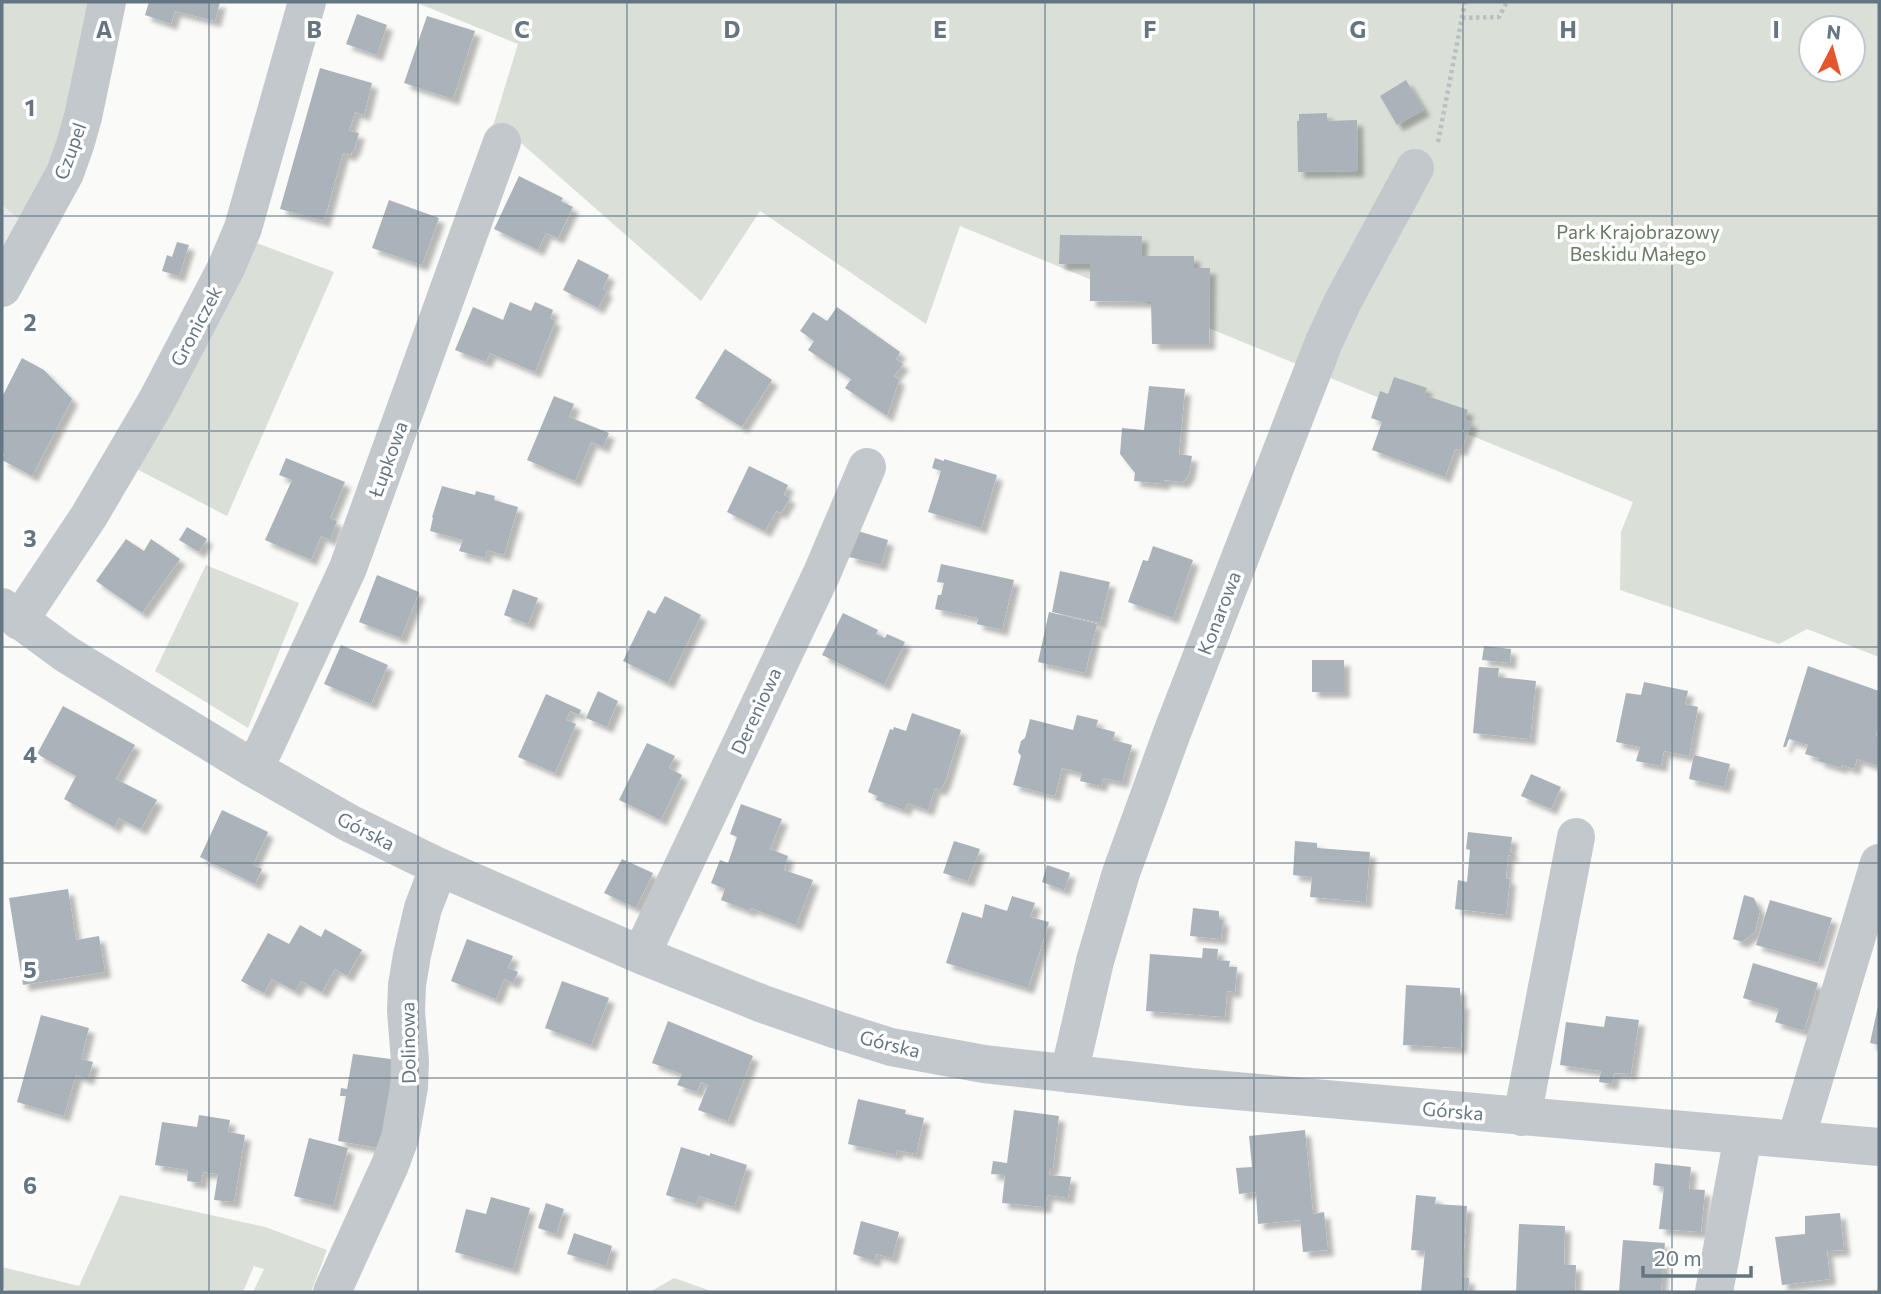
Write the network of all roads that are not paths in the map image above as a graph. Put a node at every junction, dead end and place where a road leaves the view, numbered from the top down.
1 (107, 2) edge
2 (307, 2) edge
3 (502, 142) dead end
4 (1415, 168) road end
5 (2, 288) edge
6 (867, 467) dead end
7 (11, 614) edge
8 (251, 767) junction
9 (1576, 837) dead end
10 (1879, 863) edge
11 (439, 867) junction
12 (641, 955) junction
13 (1069, 1074) junction
14 (1522, 1117) junction
15 (1743, 1136) junction
16 (1796, 1139) junction
17 (1879, 1147) edge
18 (332, 1292) edge
19 (1714, 1292) edge

1 - 5 street, Czupel
2 - 7 street, Groniczek
3 - 8 street, Łupkowa
4 - 13 street, Konarowa
6 - 12 street, Dereniowa
7 - 8 street, Górska
8 - 11 street, Górska
9 - 14 street
10 - 16 street
11 - 12 street, Górska
11 - 18 street, Dolinowa
12 - 13 street, Górska
13 - 14 street, Górska
14 - 15 street, Górska
15 - 16 street, Górska
15 - 19 street
16 - 17 street, Górska

